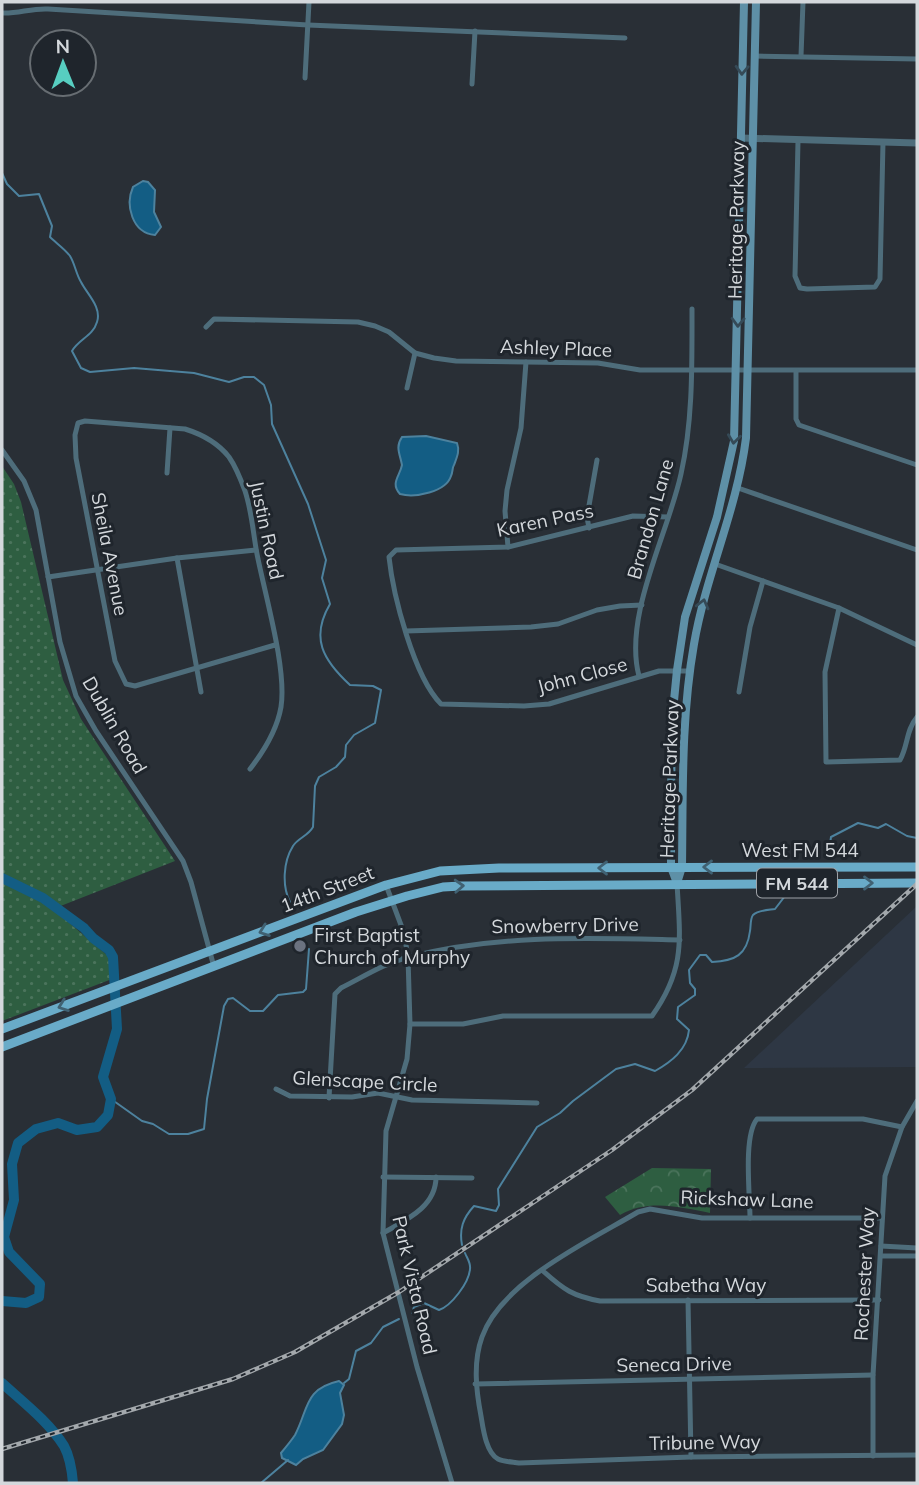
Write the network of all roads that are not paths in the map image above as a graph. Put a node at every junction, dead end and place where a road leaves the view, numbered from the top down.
1 (309, 2) edge
2 (744, 2) edge
3 (756, 2) edge
4 (803, 2) edge
5 (2, 13) edge
6 (308, 25) junction
7 (475, 31) junction
8 (625, 38) dead end
9 (754, 56) junction
10 (801, 56) junction
11 (917, 59) edge
12 (304, 78) dead end
13 (472, 84) dead end
14 (741, 138) junction
15 (753, 139) junction
16 (798, 141) junction
17 (883, 142) junction
18 (917, 144) edge
19 (692, 309) dead end
20 (206, 327) dead end
21 (415, 353) junction
22 (526, 362) junction
23 (692, 370) junction
24 (737, 370) junction
25 (748, 370) junction
26 (917, 370) edge
27 (796, 371) junction
28 (407, 388) dead end
29 (78, 423) joint
30 (170, 428) junction
31 (2, 450) edge
32 (597, 460) dead end
33 (917, 465) edge
34 (167, 473) dead end
35 (738, 488) junction
36 (668, 517) junction
37 (589, 528) junction
38 (508, 547) junction
39 (256, 550) junction
40 (917, 550) edge
41 (177, 558) junction
42 (715, 564) junction
43 (97, 569) junction
44 (48, 577) junction
45 (764, 581) junction
46 (642, 605) junction
47 (839, 608) junction
48 (406, 631) junction
49 (275, 645) junction
50 (917, 645) edge
51 (197, 667) junction
52 (677, 670) junction
53 (690, 671) junction
54 (639, 676) junction
55 (201, 692) dead end
56 (739, 692) dead end
57 (917, 717) edge
58 (672, 746) junction
59 (683, 746) junction
60 (250, 769) dead end
61 (671, 867) junction
62 (682, 867) junction
63 (917, 867) edge
64 (677, 883) junction
65 (917, 883) edge
66 (386, 885) junction
67 (393, 900) junction
68 (680, 940) junction
69 (210, 951) junction
70 (408, 957) junction
71 (214, 967) junction
72 (410, 1024) junction
73 (2, 1029) edge
74 (2, 1047) edge
75 (276, 1089) dead end
76 (397, 1095) junction
77 (329, 1098) junction
78 (917, 1101) edge
79 (537, 1103) dead end
80 (902, 1127) junction
81 (383, 1177) junction
82 (436, 1177) junction
83 (472, 1178) dead end
84 (750, 1218) junction
85 (882, 1218) junction
86 (383, 1233) junction
87 (881, 1247) junction
88 (917, 1248) edge
89 (881, 1256) junction
90 (917, 1256) edge
91 (543, 1270) junction
92 (688, 1300) junction
93 (879, 1300) junction
94 (873, 1375) junction
95 (689, 1379) junction
96 (475, 1384) junction
97 (873, 1455) junction
98 (917, 1455) edge
99 (691, 1457) junction
100 (495, 1458) joint
101 (452, 1483) edge

1 - 6 street
2 -> 14 main road, Heritage Parkway
3 - 9 main road, Heritage Parkway
4 - 10 street
5 - 6 street
6 - 7 street
6 - 12 street
7 - 8 street
7 - 13 street
9 - 10 street
9 - 15 main road, Heritage Parkway
10 - 11 street
14 - 15 street
14 -> 24 main road, Heritage Parkway
15 - 16 street
15 - 25 main road, Heritage Parkway
16 - 17 street
16 - 17 street
17 - 18 street
19 - 23 street, Brandon Lane
20 - 21 street, Ashley Place
21 - 22 street, Ashley Place
21 - 28 street
22 - 23 street, Ashley Place
22 - 38 street
23 - 24 street, Ashley Place
23 - 36 street, Brandon Lane
24 - 25 street, Ashley Place
24 -> 52 main road, Heritage Parkway
25 - 27 street, Ashley Place
25 - 35 main road, Heritage Parkway
26 - 27 street, Ashley Place
27 - 33 street
29 - 30 street, Justin Road
29 - 43 street, Sheila Avenue
30 - 34 street
30 - 39 street, Justin Road
31 - 44 street, Dublin Road
32 - 37 street
35 - 40 street
35 - 42 main road, Heritage Parkway
36 - 37 street, Karen Pass
36 - 46 street, Brandon Lane
37 - 38 street, Karen Pass
38 - 48 street, Karen Pass
39 - 41 street
39 - 49 street, Justin Road
41 - 43 street
41 - 51 street
42 - 45 street
53 -> 42 main road, Heritage Parkway
43 - 44 street
43 - 51 street, Sheila Avenue
44 - 69 street, Dublin Road
45 - 47 street
45 - 56 street
46 - 48 street
46 - 54 street, Brandon Lane
47 - 50 street
47 - 57 street
48 - 54 street, John Close
49 - 51 street
49 - 60 street, Justin Road
51 - 55 street
52 - 53 street, John Close
52 - 54 street, John Close
52 - 58 main road, Heritage Parkway
53 - 59 main road, Heritage Parkway
58 - 59 main road
58 - 61 main road, Heritage Parkway
59 - 62 main road, Heritage Parkway
61 - 62 main road, 14th Street
61 - 64 main road, Heritage Parkway
61 -> 66 main road, 14th Street
63 -> 62 main road, West FM 544 / FM 544
62 - 64 main road, Heritage Parkway
64 -> 65 main road, West FM 544 / FM 544
67 -> 64 main road, 14th Street
64 - 68 street
66 - 67 street, Park Vista Road
66 -> 69 main road, 14th Street
67 - 70 street, Park Vista Road
67 - 71 main road, 14th Street
68 - 70 street, Snowberry Drive
68 - 72 street
69 - 71 street, Dublin Road
69 -> 73 main road, 14th Street
70 - 72 street, Park Vista Road
70 - 77 street, Snowberry Drive
71 - 74 main road, 14th Street
72 - 76 street, Park Vista Road
75 - 77 street, Glenscape Circle
76 - 77 street, Glenscape Circle
76 - 79 street, Glenscape Circle
76 - 81 street, Park Vista Road
78 - 80 street, Rochester Way
80 - 84 street
80 - 85 street, Rochester Way
81 - 82 street
81 - 86 street, Park Vista Road
82 - 83 street
82 - 86 street
84 - 85 street, Rickshaw Lane
84 - 91 street, Rickshaw Lane
85 - 87 street, Rochester Way
86 - 101 street, Park Vista Road
87 - 88 street
87 - 89 street, Rochester Way
89 - 90 street
89 - 93 street, Rochester Way
91 - 92 street, Sabetha Way
91 - 96 street, Rickshaw Lane
92 - 93 street, Sabetha Way
92 - 95 street
93 - 94 street, Rochester Way
94 - 95 street, Seneca Drive
94 - 97 street, Rochester Way
95 - 96 street, Seneca Drive
95 - 99 street
96 - 100 street, Rickshaw Lane
97 - 98 street, Tribune Way
97 - 99 street, Tribune Way
99 - 100 street, Tribune Way

